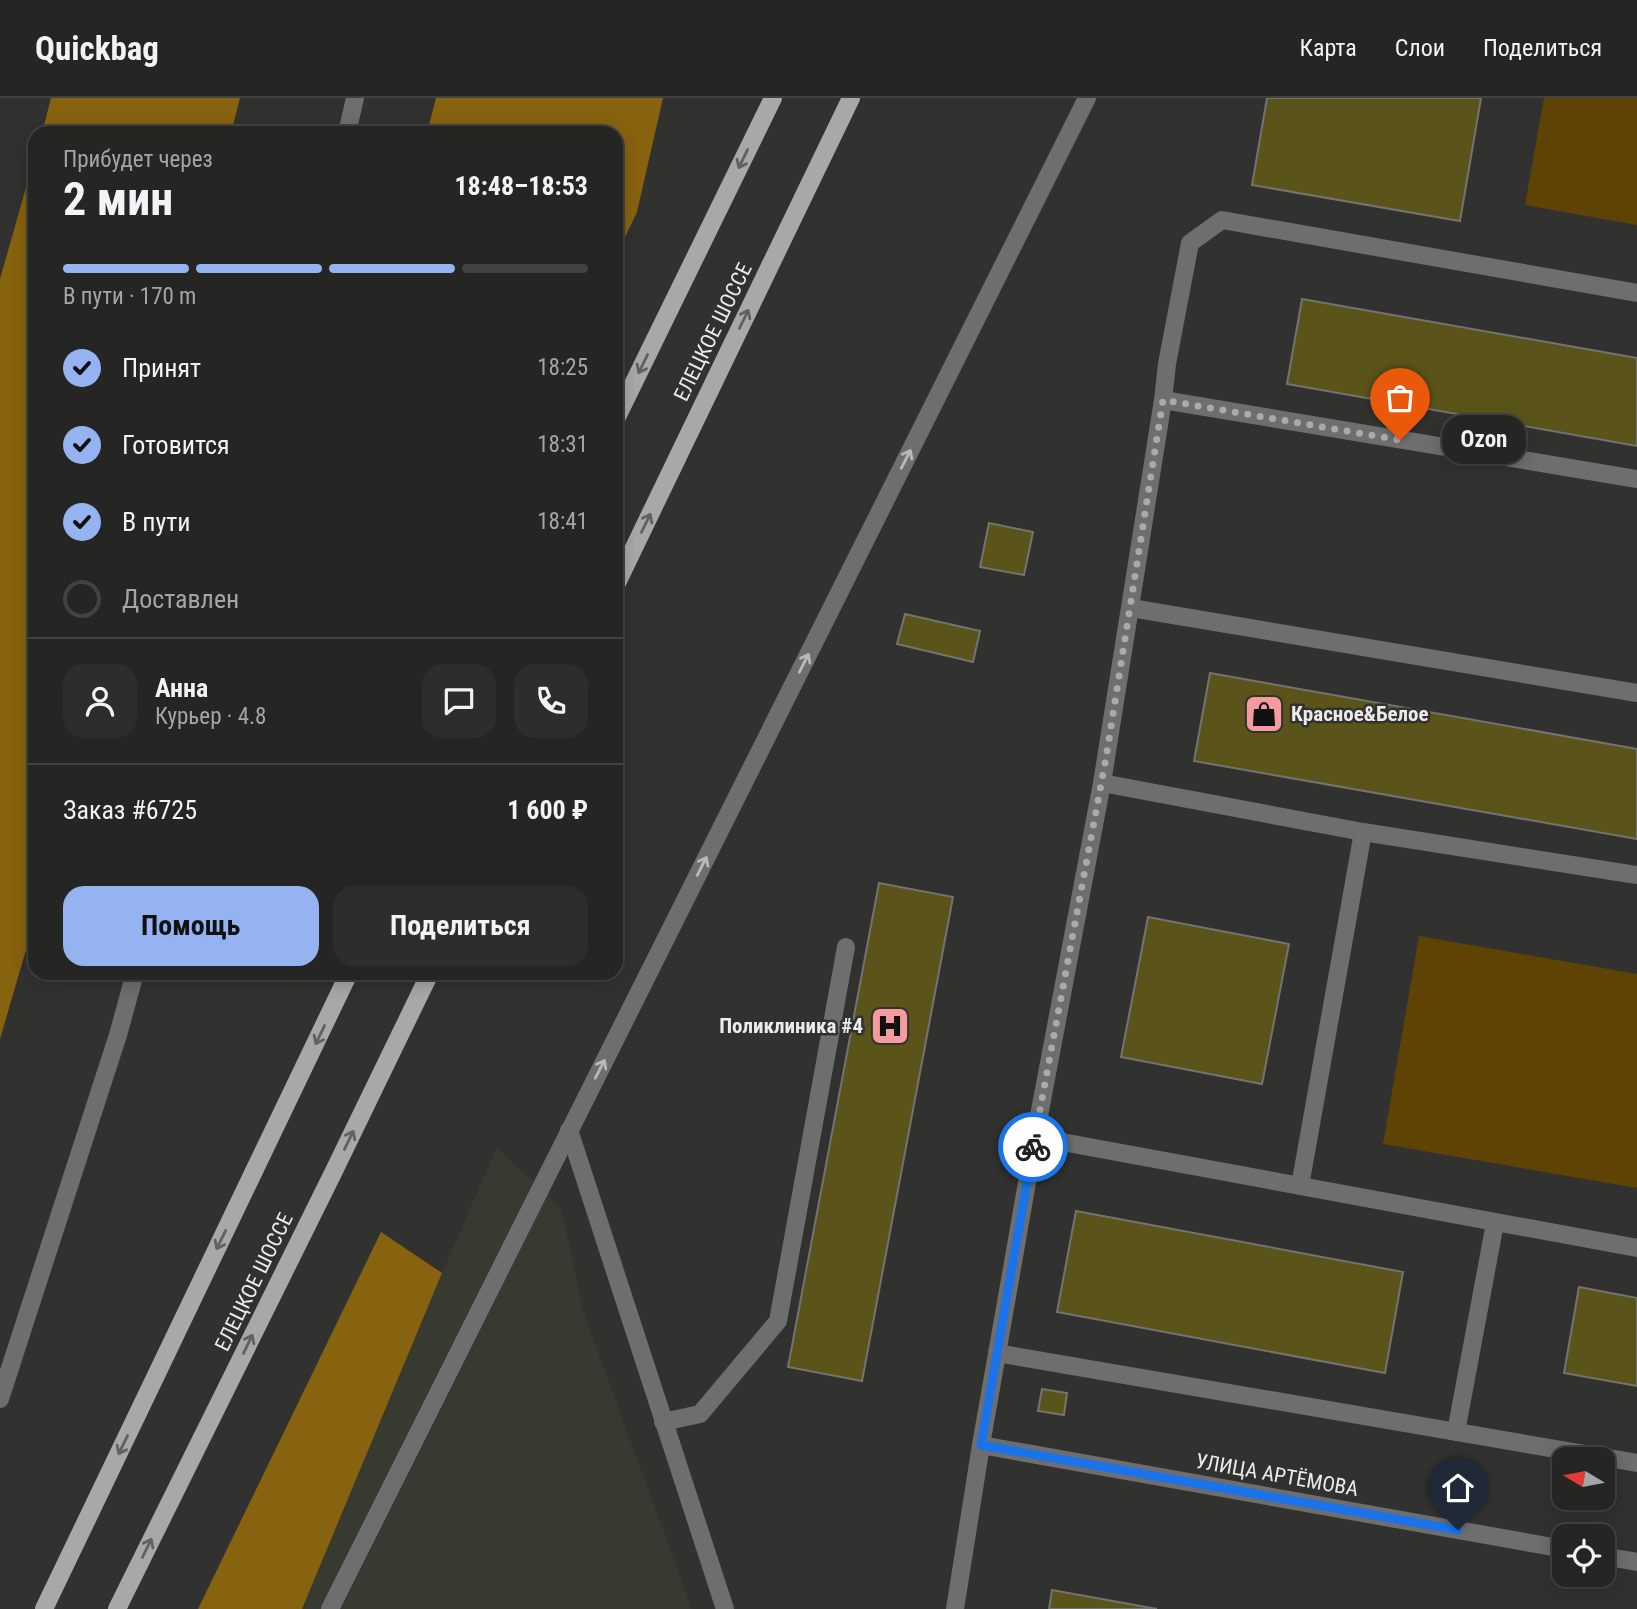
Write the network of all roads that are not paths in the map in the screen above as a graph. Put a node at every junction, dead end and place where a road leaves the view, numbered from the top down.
1 (355, 98) edge
2 (773, 98) edge
3 (851, 98) edge
4 (1087, 98) edge
5 (349, 126) edge
6 (1637, 293) edge
7 (1163, 400) junction
8 (623, 405) edge
9 (1637, 479) edge
10 (623, 570) edge
11 (1131, 608) junction
12 (1637, 694) edge
13 (1101, 783) junction
14 (1363, 832) junction
15 (1637, 875) edge
16 (846, 947) dead end
17 (133, 980) edge
18 (346, 980) edge
19 (427, 980) edge
20 (569, 1130) junction
21 (1035, 1137) junction
22 (1300, 1186) junction
23 (1495, 1223) junction
24 (1637, 1248) edge
25 (997, 1353) junction
26 (0, 1399) edge
27 (663, 1422) junction
28 (1456, 1432) junction
29 (981, 1445) junction
30 (1637, 1463) edge
31 (1552, 1547) edge
32 (1615, 1558) edge
33 (1637, 1562) edge
34 (44, 1609) edge
35 (117, 1609) edge
36 (330, 1609) edge
37 (724, 1609) edge
38 (956, 1609) edge

1 - 5 street
2 -> 8 main road
10 -> 3 main road, ЕЛЕЦКОЕ ШОССЕ
20 -> 4 street
6 - 7 street
7 - 9 street
7 - 11 street
11 - 12 street
11 - 13 street
13 - 14 street
13 - 21 street
14 - 15 street
14 - 22 street
16 - 27 street
17 - 26 street
18 -> 34 main road
35 -> 19 main road, ЕЛЕЦКОЕ ШОССЕ
20 - 27 street
20 - 36 street
21 - 22 street
21 - 25 street
22 - 23 street
23 - 24 street
23 - 28 street
25 - 28 street
25 - 29 street
27 - 37 street
28 - 30 street
29 - 31 street, УЛИЦА АРТЁМОВА
29 - 38 street
32 - 33 street

